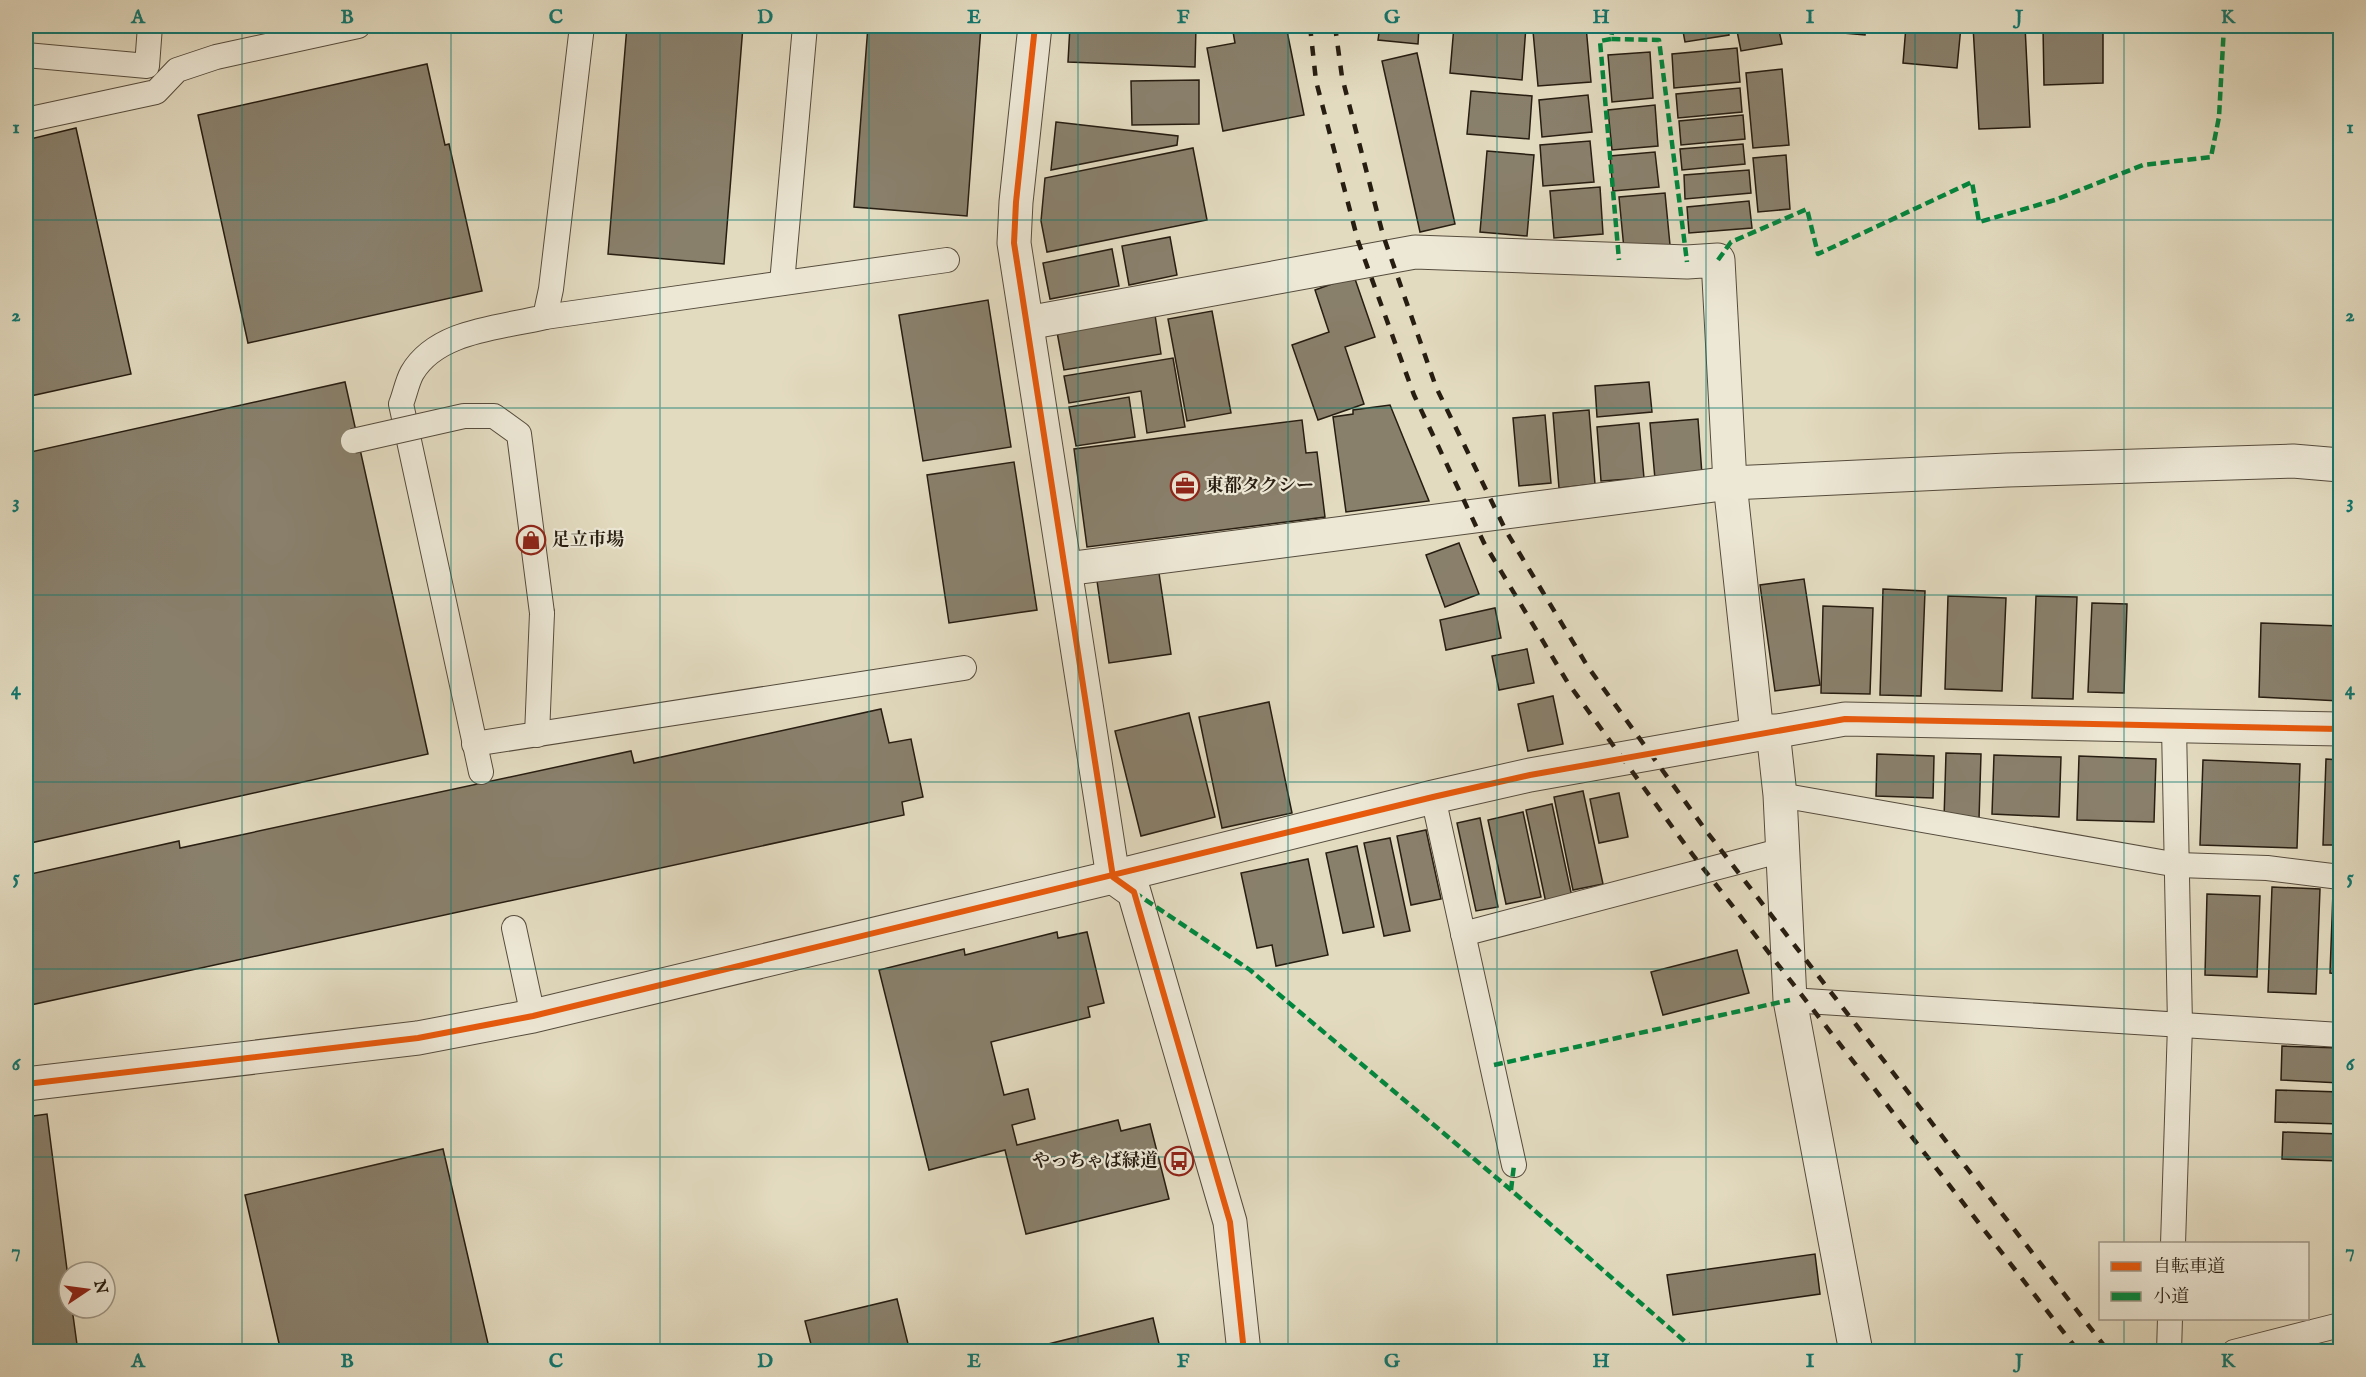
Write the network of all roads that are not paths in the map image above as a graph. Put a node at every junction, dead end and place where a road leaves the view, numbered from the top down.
1 (150, 26) edge
2 (357, 26) edge
3 (582, 26) edge
4 (805, 26) edge
5 (1035, 26) edge
6 (26, 55) edge
7 (147, 66) junction
8 (177, 70) junction
9 (26, 120) edge
10 (947, 260) dead end
11 (782, 283) junction
12 (545, 317) junction
13 (1027, 323) junction
14 (353, 441) dead end
15 (2340, 465) edge
16 (1730, 483) junction
17 (1066, 569) junction
18 (964, 668) dead end
19 (2174, 727) junction
20 (2340, 729) edge
21 (1765, 733) junction
22 (537, 735) junction
23 (474, 744) junction
24 (481, 772) dead end
25 (1780, 795) junction
26 (1433, 796) junction
27 (1783, 850) junction
28 (2178, 865) junction
29 (1113, 877) junction
30 (2340, 877) edge
31 (514, 928) dead end
32 (1463, 934) junction
33 (1790, 1000) junction
34 (533, 1016) junction
35 (2180, 1025) junction
36 (2340, 1035) edge
37 (26, 1084) edge
38 (1514, 1165) dead end
39 (2173, 1242) edge
40 (2170, 1320) edge
41 (2340, 1325) edge
42 (1244, 1352) edge
43 (1856, 1352) edge
44 (2169, 1352) edge
45 (2234, 1352) edge

1 - 7 lane
2 - 8 lane
3 - 12 lane
4 - 11 lane
5 - 13 street
6 - 7 lane
7 - 8 lane
8 - 9 lane
10 - 11 lane
11 - 12 lane
12 - 23 lane
13 - 16 street
13 - 17 street
14 - 22 lane, bridge
15 - 16 street
16 - 17 street
16 - 21 street
17 - 29 street
18 - 22 lane
19 - 20 street
19 - 21 street
19 - 28 lane
21 - 25 street
21 - 26 street
22 - 23 lane
23 - 24 lane
25 - 27 street
25 - 28 lane
26 - 29 street
26 - 32 lane
27 - 32 lane
27 - 33 street
28 - 30 lane
28 - 35 lane
29 - 34 street
29 - 42 street
31 - 34 lane
32 - 38 lane
33 - 35 lane
33 - 43 street
34 - 37 street
35 - 36 lane
35 - 39 lane
40 - 44 lane
41 - 45 lane

